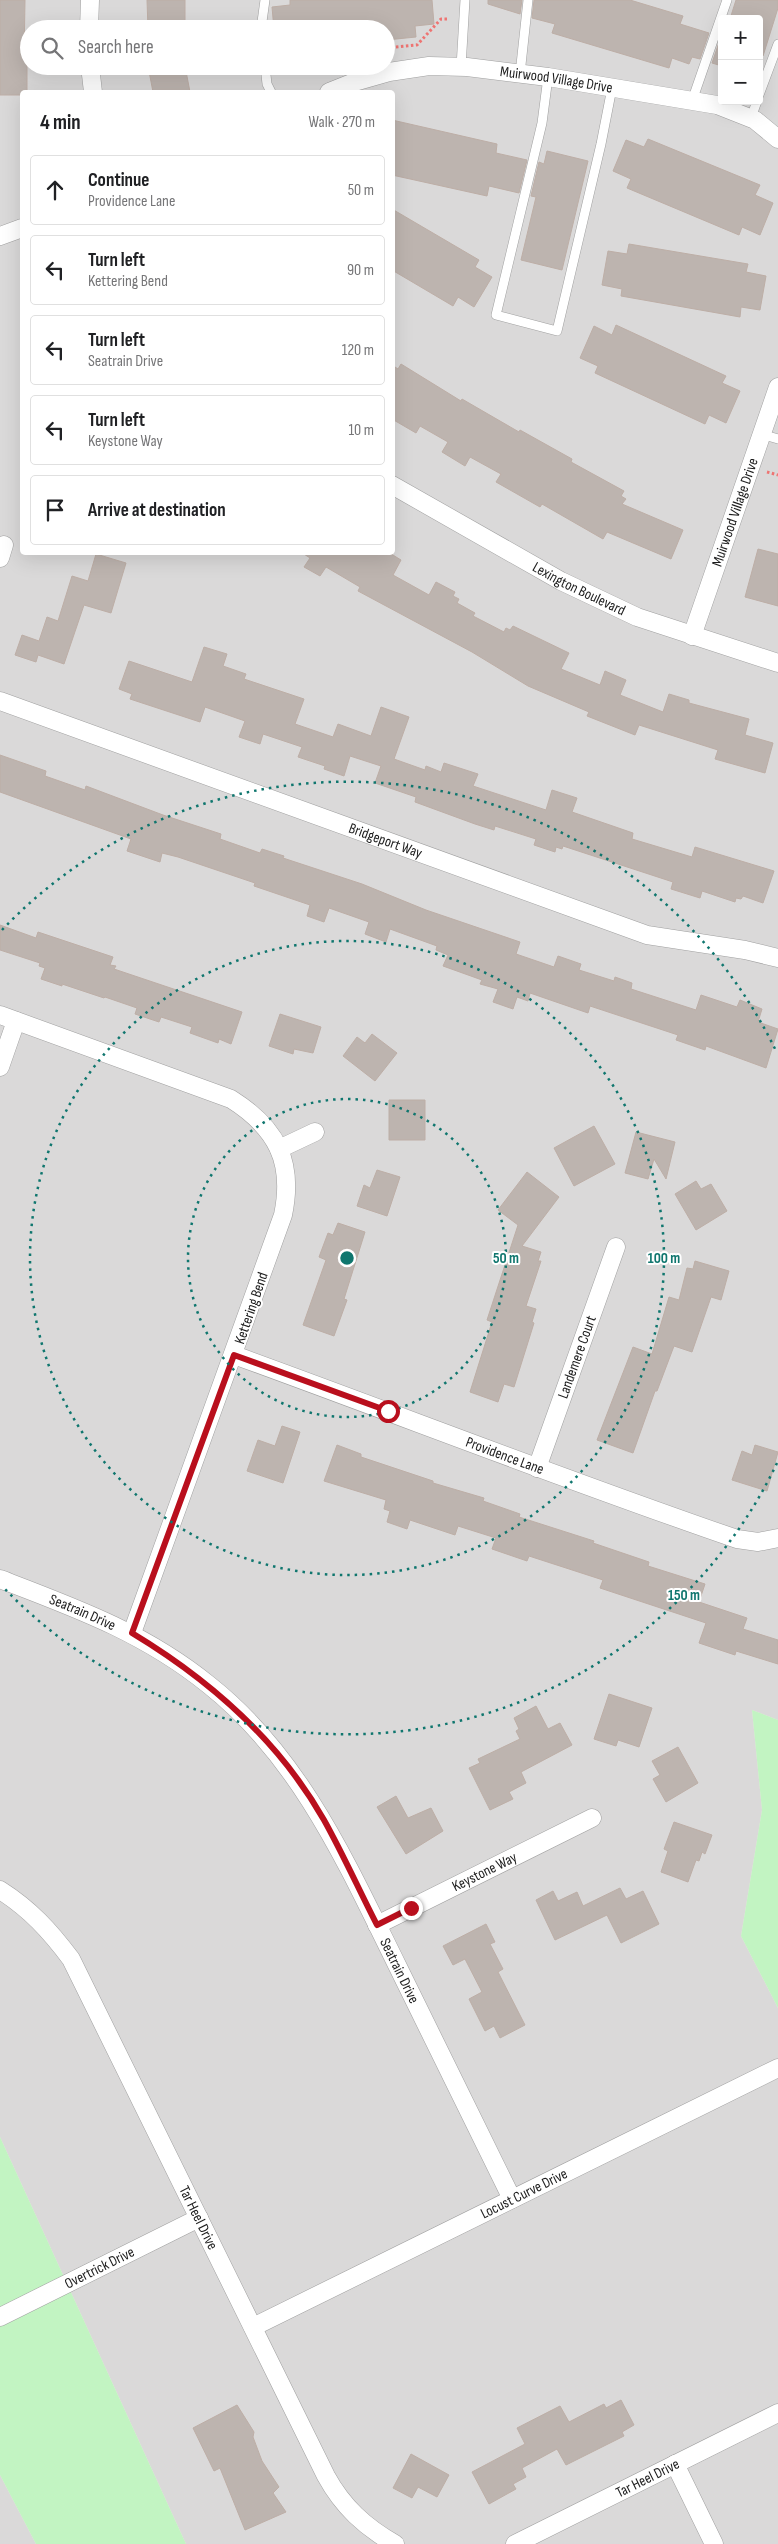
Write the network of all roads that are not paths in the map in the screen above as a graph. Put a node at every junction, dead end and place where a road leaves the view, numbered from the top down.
1 (90, 0) edge
2 (264, 0) edge
3 (465, 0) edge
4 (528, 0) edge
5 (727, 0) edge
6 (89, 20) edge
7 (262, 20) edge
8 (778, 44) edge
9 (462, 67) junction
10 (395, 71) edge
11 (520, 74) junction
12 (91, 75) edge
13 (266, 75) edge
14 (382, 75) edge
15 (548, 77) junction
16 (763, 84) edge
17 (349, 88) edge
18 (612, 88) junction
19 (93, 90) edge
20 (270, 90) edge
21 (692, 101) junction
22 (754, 110) edge
23 (778, 139) edge
24 (20, 229) edge
25 (0, 236) edge
26 (778, 387) edge
27 (761, 434) junction
28 (778, 439) edge
29 (395, 487) edge
30 (692, 636) junction
31 (778, 663) edge
32 (0, 701) edge
33 (778, 958) edge
34 (8, 1018) edge
35 (0, 1066) edge
36 (315, 1132) dead end
37 (279, 1149) junction
38 (616, 1247) dead end
39 (234, 1355) junction
40 (536, 1468) junction
41 (778, 1538) edge
42 (0, 1579) edge
43 (132, 1633) junction
44 (592, 1818) dead end
45 (0, 1890) edge
46 (377, 1925) junction
47 (778, 2068) edge
48 (512, 2199) junction
49 (200, 2218) junction
50 (0, 2317) edge
51 (253, 2327) junction
52 (778, 2413) edge
53 (675, 2464) junction
54 (395, 2544) edge
55 (515, 2544) edge
56 (714, 2544) edge

1 - 6 street
2 - 7 lane
3 - 9 lane
4 - 11 lane
5 - 21 lane
8 - 16 lane
9 - 10 street, Muirwood Village Drive
9 - 11 street, Muirwood Village Drive
11 - 15 street, Muirwood Village Drive
12 - 19 street
13 - 20 lane
14 - 17 street, Muirwood Village Drive
15 - 18 street, Muirwood Village Drive
15 - 18 lane
18 - 21 street, Muirwood Village Drive
21 - 22 street, Muirwood Village Drive
22 - 23 street, Muirwood Village Drive
24 - 25 street
26 - 27 street, Muirwood Village Drive
27 - 28 lane
27 - 30 street, Muirwood Village Drive
29 - 30 street, Lexington Boulevard
30 - 31 street, Lexington Boulevard
32 - 33 street, Bridgeport Way
34 - 35 street
34 - 37 street, Kettering Bend
36 - 37 street
37 - 39 street, Kettering Bend
38 - 40 street, Landemere Court
39 - 40 street, Providence Lane
39 - 43 street, Kettering Bend
40 - 41 street, Providence Lane
42 - 43 street, Seatrain Drive
43 - 46 street, Seatrain Drive
44 - 46 street, Keystone Way
45 - 49 street, Tar Heel Drive
46 - 48 street, Seatrain Drive
47 - 48 street, Locust Curve Drive
48 - 51 street, Locust Curve Drive
49 - 50 street, Overtrick Drive
49 - 51 street, Tar Heel Drive
51 - 54 street, Tar Heel Drive
52 - 53 street, Tar Heel Drive
53 - 55 street, Tar Heel Drive
53 - 56 street

